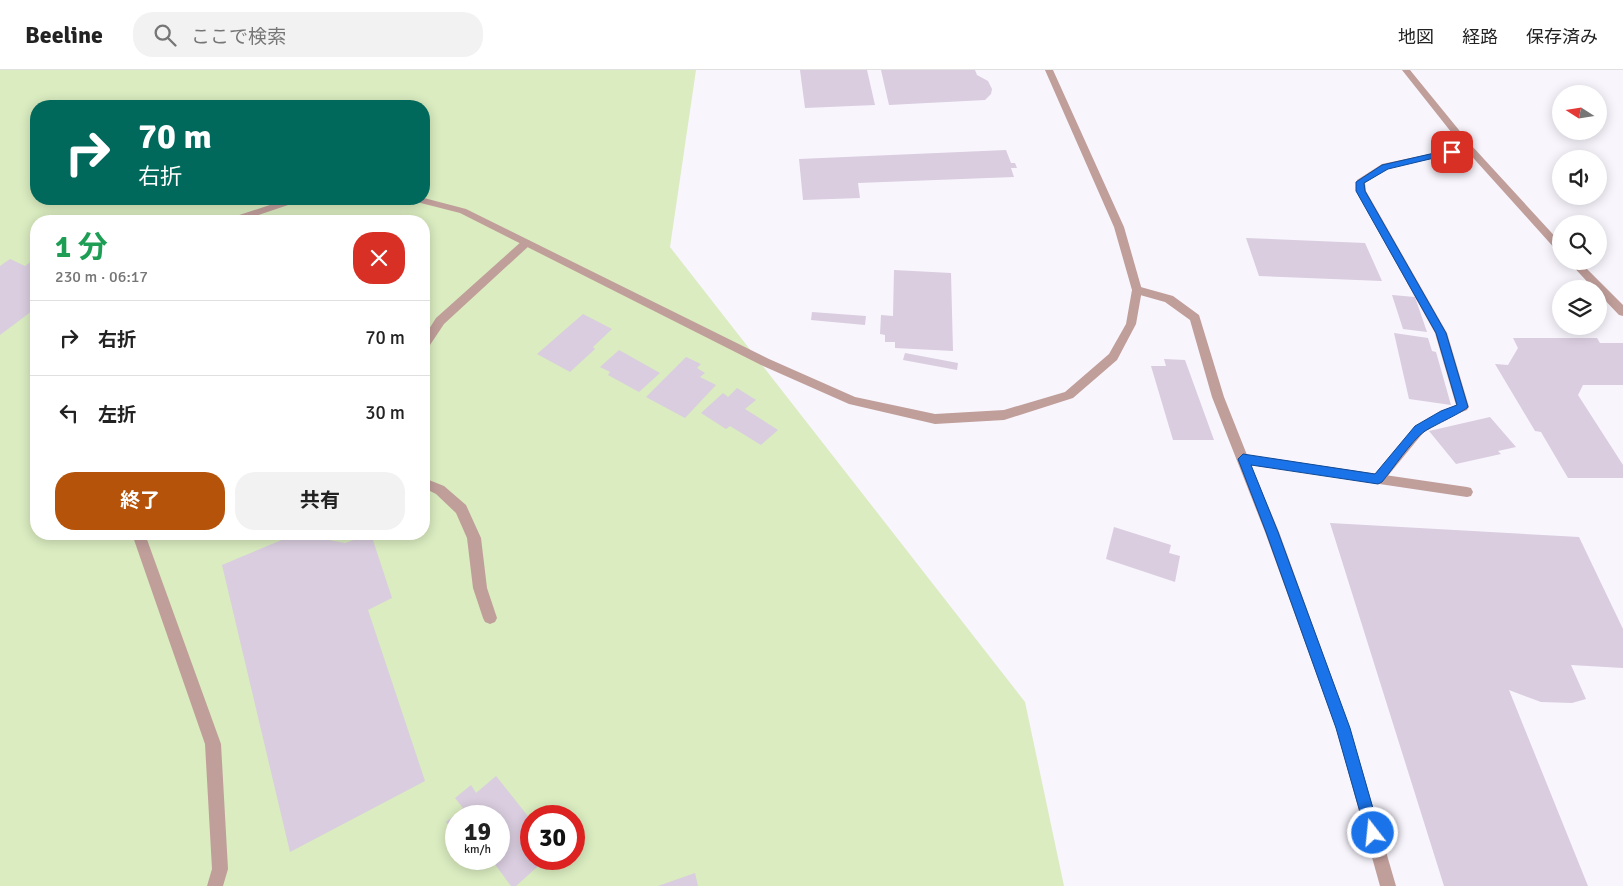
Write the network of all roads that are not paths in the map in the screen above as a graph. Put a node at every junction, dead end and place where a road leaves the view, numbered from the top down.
1 (1049, 70) edge
2 (1406, 70) edge
3 (1469, 148) junction
4 (430, 203) edge
5 (279, 205) edge
6 (250, 215) edge
7 (1552, 239) edge
8 (526, 243) junction
9 (1582, 270) edge
10 (1137, 290) junction
11 (1623, 312) edge
12 (430, 336) edge
13 (1243, 459) junction
14 (1378, 479) junction
15 (430, 486) edge
16 (1467, 492) dead end
17 (140, 540) edge
18 (490, 618) dead end
19 (215, 886) edge
20 (1388, 886) edge

1 - 10 street
2 - 3 street
3 - 7 street
3 - 14 street
4 - 8 street
5 - 6 street
8 - 10 street
8 - 12 street
9 - 11 street
10 - 13 street
13 - 14 street
13 - 20 street
14 - 16 street
15 - 18 street
17 - 19 street

